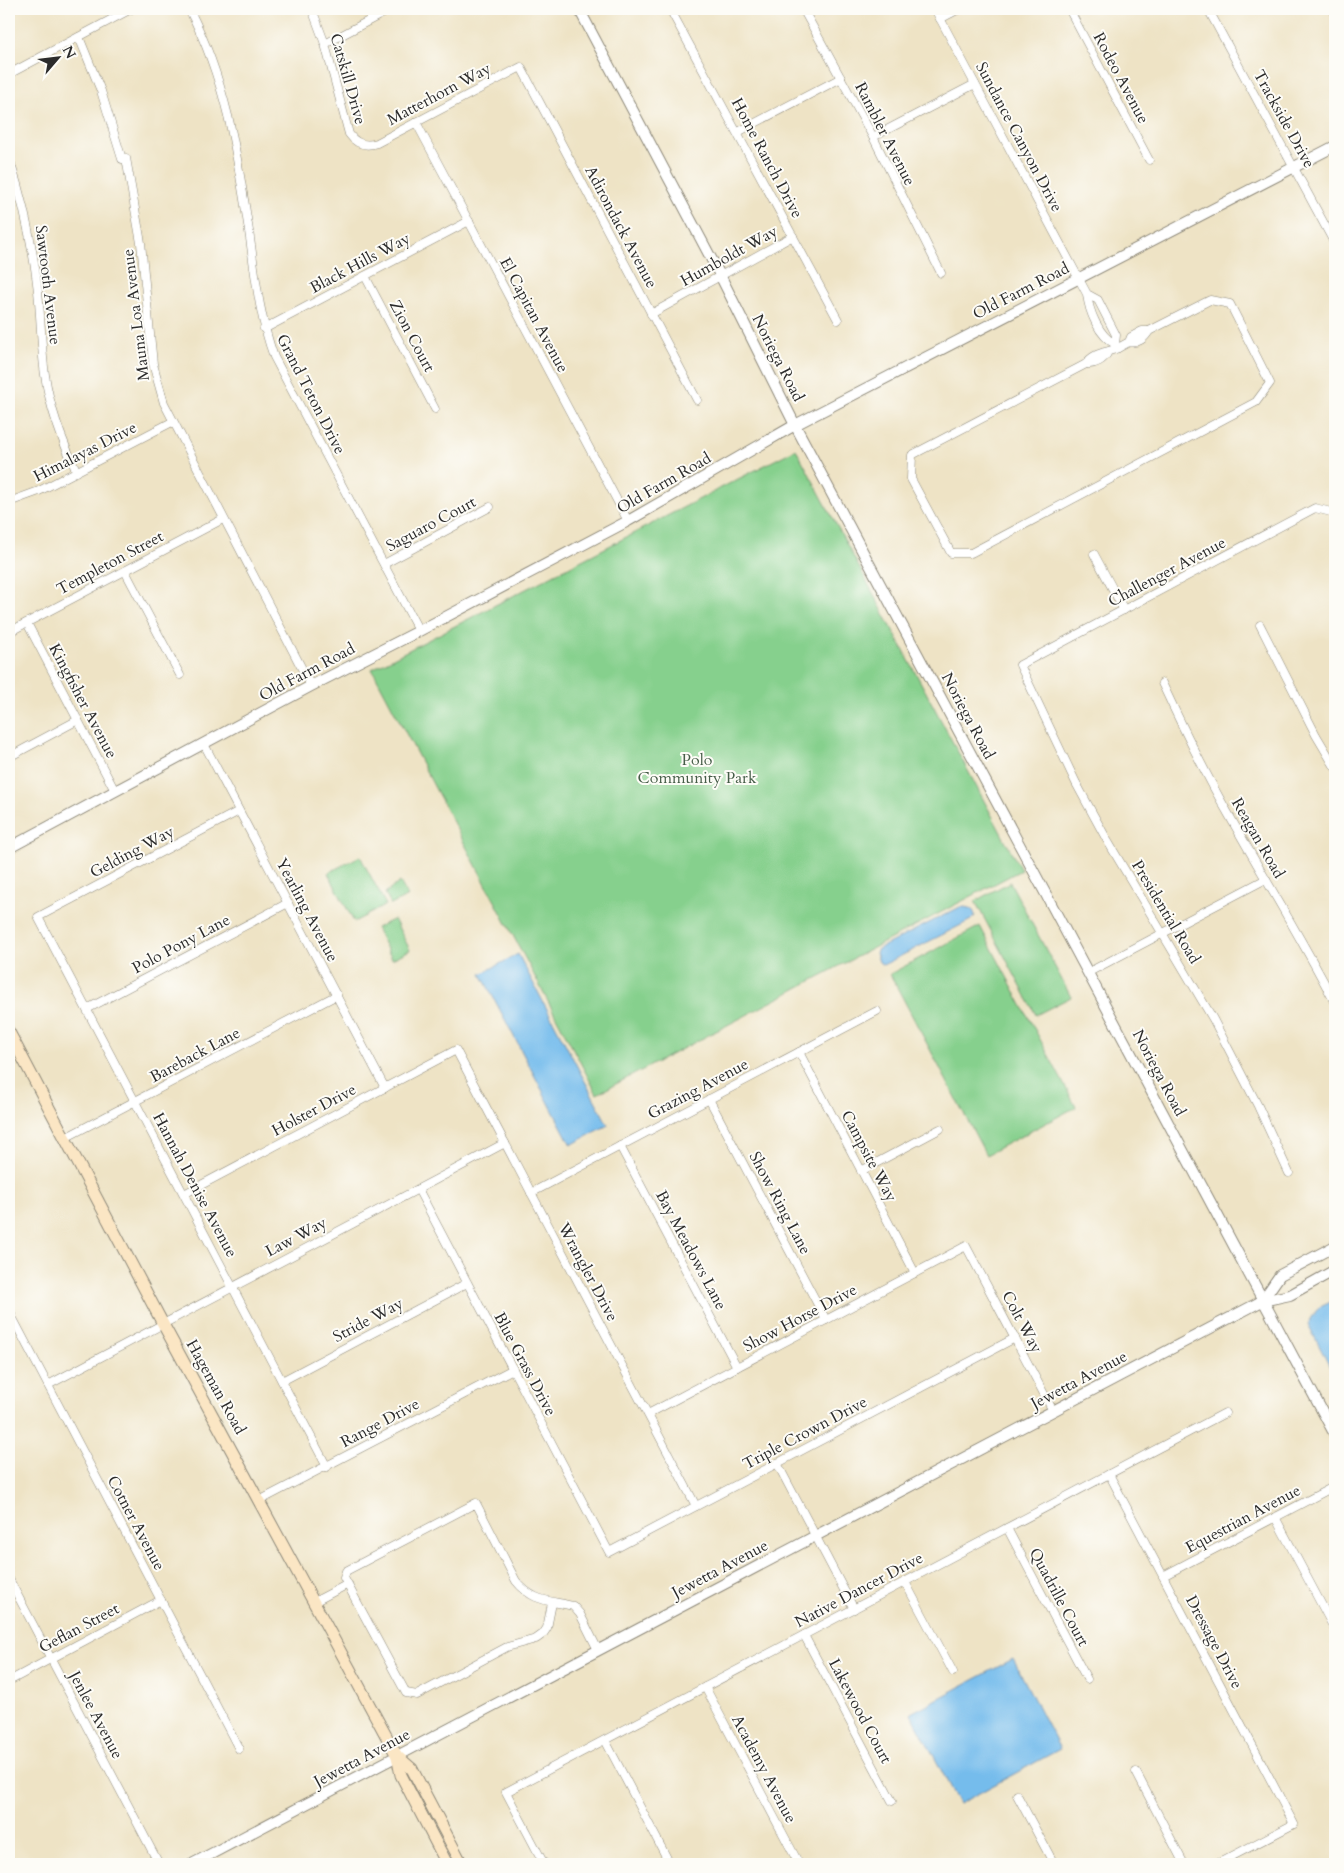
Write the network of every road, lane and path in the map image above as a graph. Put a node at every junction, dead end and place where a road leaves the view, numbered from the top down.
1 (131, 9) edge
2 (189, 9) edge
3 (312, 9) edge
4 (391, 9) edge
5 (579, 9) edge
6 (670, 9) edge
7 (804, 9) edge
8 (935, 9) edge
9 (959, 9) edge
10 (1208, 9) edge
11 (1333, 9) edge
12 (1072, 10) edge
13 (1335, 13) edge
14 (940, 19) junction
15 (79, 37) junction
16 (325, 44) junction
17 (521, 67) joint
18 (9, 74) edge
19 (841, 78) junction
20 (975, 84) junction
21 (416, 122) junction
22 (738, 132) junction
23 (873, 137) junction
24 (370, 145) joint
25 (1335, 146) edge
26 (9, 158) edge
27 (1149, 160) dead end
28 (1294, 167) junction
29 (469, 221) junction
30 (793, 236) junction
31 (1335, 244) edge
32 (941, 273) dead end
33 (365, 276) junction
34 (721, 277) junction
35 (1078, 278) junction
36 (1087, 294) junction
37 (651, 314) junction
38 (838, 320) dead end
39 (264, 329) junction
40 (1116, 346) junction
41 (697, 400) dead end
42 (435, 409) dead end
43 (172, 422) junction
44 (795, 425) junction
45 (76, 472) junction
46 (9, 502) edge
47 (490, 508) dead end
48 (1335, 514) edge
49 (223, 519) junction
50 (628, 521) junction
51 (1094, 554) dead end
52 (384, 564) junction
53 (125, 571) junction
54 (1124, 610) junction
55 (27, 623) junction
56 (1260, 625) dead end
57 (419, 631) junction
58 (9, 632) edge
59 (1020, 665) joint
60 (180, 675) dead end
61 (1162, 683) dead end
62 (311, 686) junction
63 (78, 720) junction
64 (204, 744) junction
65 (9, 757) edge
66 (1335, 766) edge
67 (115, 791) junction
68 (239, 811) junction
69 (9, 848) edge
70 (1266, 879) junction
71 (288, 903) junction
72 (38, 917) joint
73 (1162, 934) junction
74 (1089, 972) junction
75 (337, 996) junction
76 (1335, 1003) edge
77 (86, 1009) junction
78 (877, 1010) dead end
79 (9, 1032) edge
80 (456, 1050) joint
81 (799, 1052) junction
82 (385, 1088) junction
83 (710, 1099) junction
84 (135, 1102) junction
85 (940, 1129) dead end
86 (65, 1138) junction
87 (505, 1143) junction
88 (620, 1146) junction
89 (861, 1171) junction
90 (1289, 1174) dead end
91 (418, 1189) junction
92 (531, 1193) junction
93 (184, 1194) junction
94 (966, 1246) joint
95 (1335, 1246) edge
96 (1335, 1270) edge
97 (915, 1273) junction
98 (467, 1283) junction
99 (233, 1286) junction
100 (1262, 1301) junction
101 (9, 1310) edge
102 (826, 1320) junction
103 (163, 1324) junction
104 (1015, 1338) junction
105 (737, 1367) junction
106 (512, 1369) junction
107 (282, 1381) junction
108 (48, 1385) junction
109 (1053, 1411) junction
110 (1225, 1413) dead end
111 (648, 1414) junction
112 (1335, 1435) edge
113 (777, 1463) junction
114 (328, 1466) junction
115 (1110, 1474) junction
116 (1335, 1486) edge
117 (259, 1501) junction
118 (696, 1506) junction
119 (1276, 1517) junction
120 (1007, 1528) junction
121 (816, 1536) junction
122 (609, 1552) joint
123 (1163, 1576) junction
124 (9, 1579) edge
125 (905, 1582) junction
126 (348, 1584) junction
127 (161, 1600) junction
128 (314, 1602) junction
129 (552, 1602) junction
130 (854, 1608) junction
131 (1335, 1630) edge
132 (804, 1635) junction
133 (598, 1650) junction
134 (50, 1659) junction
135 (953, 1672) dead end
136 (1087, 1680) dead end
137 (9, 1681) edge
138 (705, 1687) junction
139 (605, 1740) junction
140 (240, 1748) dead end
141 (397, 1756) junction
142 (1136, 1772) dead end
143 (1017, 1795) dead end
144 (892, 1801) dead end
145 (159, 1864) edge
146 (192, 1864) edge
147 (447, 1864) edge
148 (462, 1864) edge
149 (544, 1864) edge
150 (670, 1864) edge
151 (799, 1864) edge
152 (1054, 1864) edge
153 (1184, 1864) edge
154 (1217, 1864) edge

1 - 15 street
2 - 39 street, Grand Teton Drive
3 - 16 street, Catskill Drive
4 - 16 street
5 - 34 street, Noriega Road
6 - 22 street, Home Ranch Drive
7 - 19 street, Rambler Avenue
8 - 14 street, Sundance Canyon Drive
9 - 14 street
10 - 28 street, Trackside Drive
11 - 13 street
12 - 27 street, Rodeo Avenue
14 - 20 street, Sundance Canyon Drive
15 - 18 street
15 - 43 street, Mauna Loa Avenue
16 - 24 street, Catskill Drive
17 - 21 street, Matterhorn Way
17 - 37 street, Adirondack Avenue
19 - 22 street
19 - 23 street, Rambler Avenue
20 - 23 street
20 - 35 street, Sundance Canyon Drive
21 - 24 street, Matterhorn Way
21 - 29 street, El Capitan Avenue
22 - 30 street, Home Ranch Drive
23 - 32 street, Rambler Avenue
25 - 28 street, Old Farm Road
26 - 45 street, Sawtooth Avenue
28 - 31 street, Trackside Drive
28 - 35 street, Old Farm Road
29 - 33 street, Black Hills Way
29 - 50 street, El Capitan Avenue
30 - 34 street, Humboldt Way
30 - 38 street, Home Ranch Drive
33 - 39 street, Black Hills Way
33 - 42 street, Zion Court
34 - 37 street, Humboldt Way
34 - 44 street, Noriega Road
35 - 36 street, Sundance Canyon Drive
35 - 44 street, Old Farm Road
36 - 40 street
36 - 40 street
37 - 41 street, Adirondack Avenue
39 - 52 street, Grand Teton Drive
40 - 40 street
43 - 45 street, Himalayas Drive
43 - 49 street, Mauna Loa Avenue
44 - 50 street, Old Farm Road
44 - 74 street, Noriega Road
45 - 46 street, Himalayas Drive
47 - 52 street, Saguaro Court
48 - 54 street, Challenger Avenue
49 - 53 street, Templeton Street
49 - 62 street, Mauna Loa Avenue
50 - 57 street, Old Farm Road
51 - 54 street
52 - 57 street, Grand Teton Drive
53 - 55 street, Templeton Street
53 - 60 street
54 - 59 street, Challenger Avenue
55 - 58 street, Templeton Street
55 - 63 street, Kingfisher Avenue
56 - 66 street
57 - 62 street, Old Farm Road
59 - 73 street, Presidential Road
61 - 70 street, Reagan Road
62 - 64 street, Old Farm Road
63 - 65 street
63 - 67 street, Kingfisher Avenue
64 - 67 street, Old Farm Road
64 - 68 street, Yearling Avenue
67 - 69 street, Old Farm Road
68 - 71 street, Yearling Avenue
68 - 72 street, Gelding Way
70 - 73 street
70 - 76 street, Reagan Road
71 - 75 street, Yearling Avenue
71 - 77 street, Polo Pony Lane
72 - 77 street, Hannah Denise Avenue
73 - 74 street
73 - 90 street, Presidential Road
74 - 100 street, Noriega Road
75 - 82 street, Yearling Avenue
75 - 84 street, Bareback Lane
77 - 84 street, Hannah Denise Avenue
78 - 81 street, Grazing Avenue
79 - 86 main road, Hageman Road
80 - 82 street, Holster Drive
80 - 87 street, Wrangler Drive
81 - 83 street, Grazing Avenue
81 - 89 street, Campsite Way
82 - 93 street, Holster Drive
83 - 88 street, Grazing Avenue
83 - 102 street, Show Ring Lane
84 - 86 street, Bareback Lane
84 - 93 street, Hannah Denise Avenue
85 - 89 street
86 - 103 main road, Hageman Road
87 - 91 street, Law Way
87 - 92 street, Wrangler Drive
88 - 92 street, Grazing Avenue
88 - 105 street, Bay Meadows Lane
89 - 97 street, Campsite Way
91 - 98 street, Blue Grass Drive
91 - 99 street, Law Way
92 - 111 street, Wrangler Drive
93 - 99 street, Hannah Denise Avenue
94 - 97 street, Show Horse Drive
94 - 104 street, Colt Way
95 - 100 street, Jewetta Avenue
96 - 100 street, Jewetta Avenue
97 - 102 street, Show Horse Drive
98 - 106 street, Blue Grass Drive
98 - 107 street, Stride Way
99 - 103 street, Law Way
99 - 107 street, Hannah Denise Avenue
100 - 109 street, Jewetta Avenue
100 - 112 street, Noriega Road
101 - 108 street, Cotner Avenue
102 - 105 street, Show Horse Drive
103 - 108 street, Law Way
103 - 117 main road, Hageman Road
104 - 109 street, Colt Way
104 - 113 street, Triple Crown Drive
105 - 111 street, Show Horse Drive
106 - 114 street, Range Drive
106 - 122 street, Blue Grass Drive
107 - 114 street, Hannah Denise Avenue
108 - 127 street, Cotner Avenue
109 - 121 street, Jewetta Avenue
110 - 115 street, Native Dancer Drive
111 - 118 street, Wrangler Drive
113 - 118 street, Triple Crown Drive
113 - 121 street
114 - 117 street, Range Drive
115 - 120 street, Native Dancer Drive
115 - 123 street, Dressage Drive
116 - 119 street, Equestrian Avenue
117 - 128 main road, Hageman Road
118 - 122 street, Triple Crown Drive
119 - 123 street, Equestrian Avenue
119 - 131 street
120 - 125 street, Native Dancer Drive
120 - 136 street, Quadrille Court
121 - 130 street
121 - 133 street, Jewetta Avenue
123 - 154 street, Dressage Drive
124 - 134 street, Jenlee Avenue
125 - 130 street, Native Dancer Drive
125 - 135 street
126 - 128 street
126 - 129 street
126 - 129 street
127 - 134 street, Geflan Street
127 - 140 street, Cotner Avenue
128 - 141 main road, Hageman Road
129 - 133 street
130 - 132 street, Native Dancer Drive
132 - 138 street, Native Dancer Drive
132 - 144 street, Lakewood Court
133 - 141 street, Jewetta Avenue
134 - 137 street, Geflan Street
134 - 145 street, Jenlee Avenue
138 - 139 street, Native Dancer Drive
138 - 151 street, Academy Avenue
139 - 149 street, Native Dancer Drive
139 - 150 street
141 - 146 street, Jewetta Avenue
141 - 147 main road, Hageman Road
141 - 148 main road, Hageman Road
142 - 153 street
143 - 152 street

